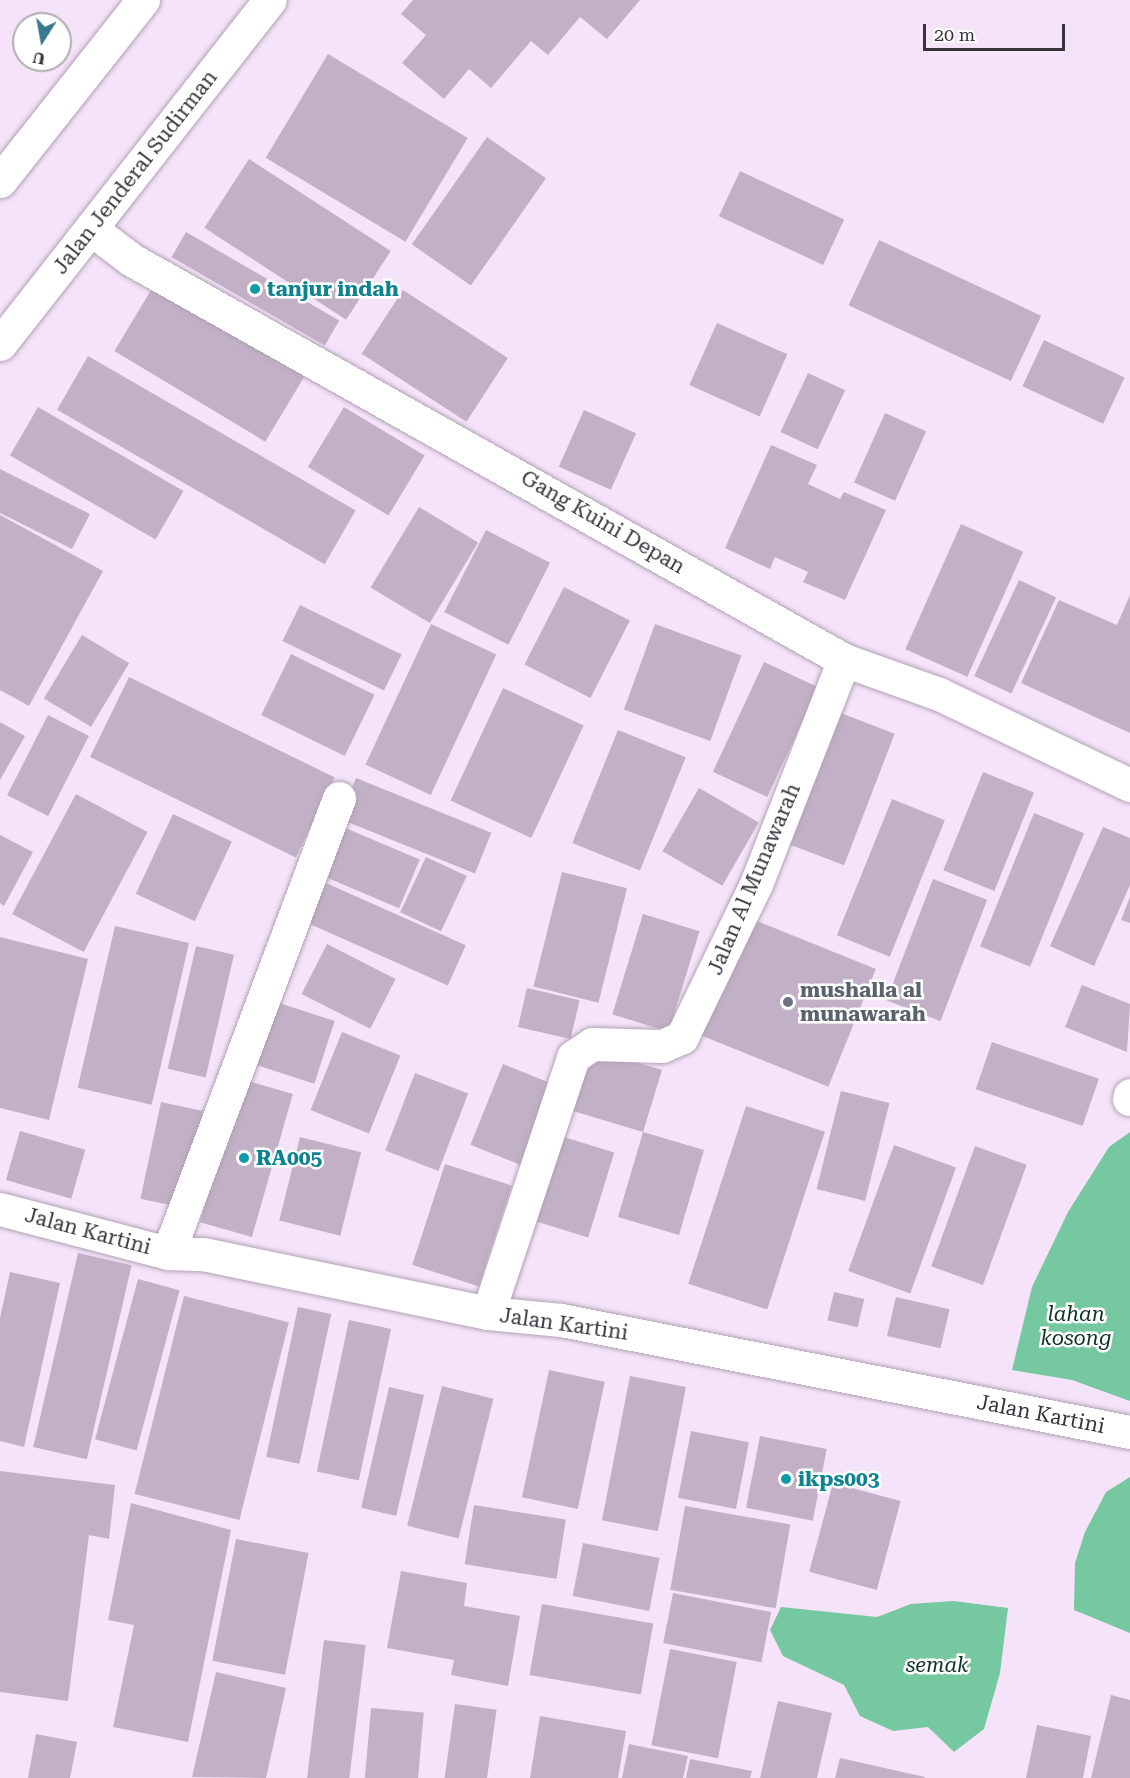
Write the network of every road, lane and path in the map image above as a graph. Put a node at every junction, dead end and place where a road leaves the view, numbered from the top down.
1 (142, 0) edge
2 (270, 0) edge
3 (0, 182) edge
4 (91, 229) junction
5 (0, 344) edge
6 (844, 660) junction
7 (1130, 785) edge
8 (339, 798) dead end
9 (0, 1209) edge
10 (168, 1253) junction
11 (488, 1313) junction
12 (1130, 1432) edge

1 - 3 street
2 - 4 street, Jalan Jenderal Sudirman
4 - 5 street, Jalan Jenderal Sudirman
4 - 6 street, Gang Kuini Depan
6 - 7 street, Gang Kuini Depan
6 - 11 street, Jalan Al Munawarah
8 - 10 street
9 - 10 street, Jalan Kartini
10 - 11 street, Jalan Kartini
11 - 12 street, Jalan Kartini

